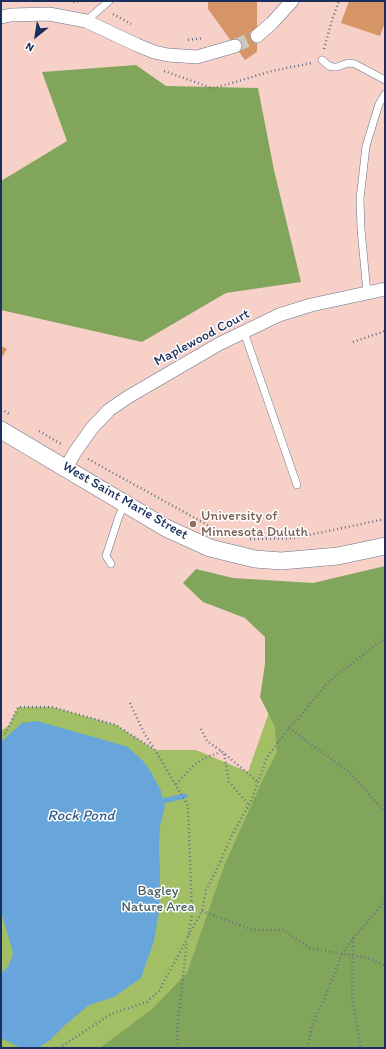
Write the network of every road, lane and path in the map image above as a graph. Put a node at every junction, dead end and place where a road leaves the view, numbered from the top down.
1 (109, 1) edge
2 (292, 1) edge
3 (339, 1) edge
4 (102, 8) junction
5 (1, 17) edge
6 (86, 21) junction
7 (136, 27) dead end
8 (257, 36) tunnel mouth
9 (209, 38) dead end
10 (185, 40) dead end
11 (235, 46) tunnel mouth
12 (154, 52) junction
13 (322, 60) junction
14 (385, 80) edge
15 (385, 94) edge
16 (385, 289) edge
17 (367, 293) junction
18 (385, 331) edge
19 (244, 332) junction
20 (353, 342) dead end
21 (1, 409) edge
22 (17, 418) dead end
23 (36, 429) dead end
24 (1, 430) edge
25 (75, 452) junction
26 (66, 468) junction
27 (297, 485) dead end
28 (125, 503) junction
29 (385, 519) edge
30 (227, 534) dead end
31 (249, 539) dead end
32 (385, 546) edge
33 (111, 564) dead end
34 (385, 638) edge
35 (130, 702) dead end
36 (289, 728) junction
37 (201, 729) dead end
38 (1, 735) edge
39 (155, 750) junction
40 (220, 751) junction
41 (224, 753) junction
42 (258, 782) junction
43 (176, 784) junction
44 (249, 805) junction
45 (385, 812) edge
46 (385, 900) edge
47 (202, 911) junction
48 (352, 938) junction
49 (187, 940) junction
50 (342, 954) junction
51 (352, 955) junction
52 (385, 966) edge
53 (58, 1048) edge
54 (178, 1048) edge
55 (308, 1048) edge
56 (361, 1048) edge

1 - 4 lane
2 - 8 street
3 - 13 path
4 - 6 lane
4 - 7 path
5 - 6 street
6 - 12 street
9 - 10 path
11 - 12 street
12 - 13 path
13 - 14 lane
15 - 17 lane
16 - 17 street, Maplewood Court
17 - 19 street, Maplewood Court
18 - 20 path
19 - 25 street, Maplewood Court
19 - 27 lane
21 - 22 path
23 - 25 path
24 - 26 street, West Saint Marie Street
25 - 26 street, Maplewood Court
25 - 30 path
26 - 28 street, West Saint Marie Street
28 - 32 street, West Saint Marie Street
28 - 33 lane
29 - 31 path
34 - 36 path
35 - 39 path
36 - 42 path
36 - 45 path
37 - 40 path
38 - 39 path
39 - 43 path
40 - 41 path
40 - 43 path
41 - 42 path
41 - 44 path
42 - 44 path
43 - 49 path
44 - 47 path
46 - 48 path
47 - 49 path
47 - 50 path
48 - 50 path
48 - 51 path
49 - 53 path
49 - 54 path
50 - 51 path
50 - 55 path
51 - 52 path
51 - 56 path

